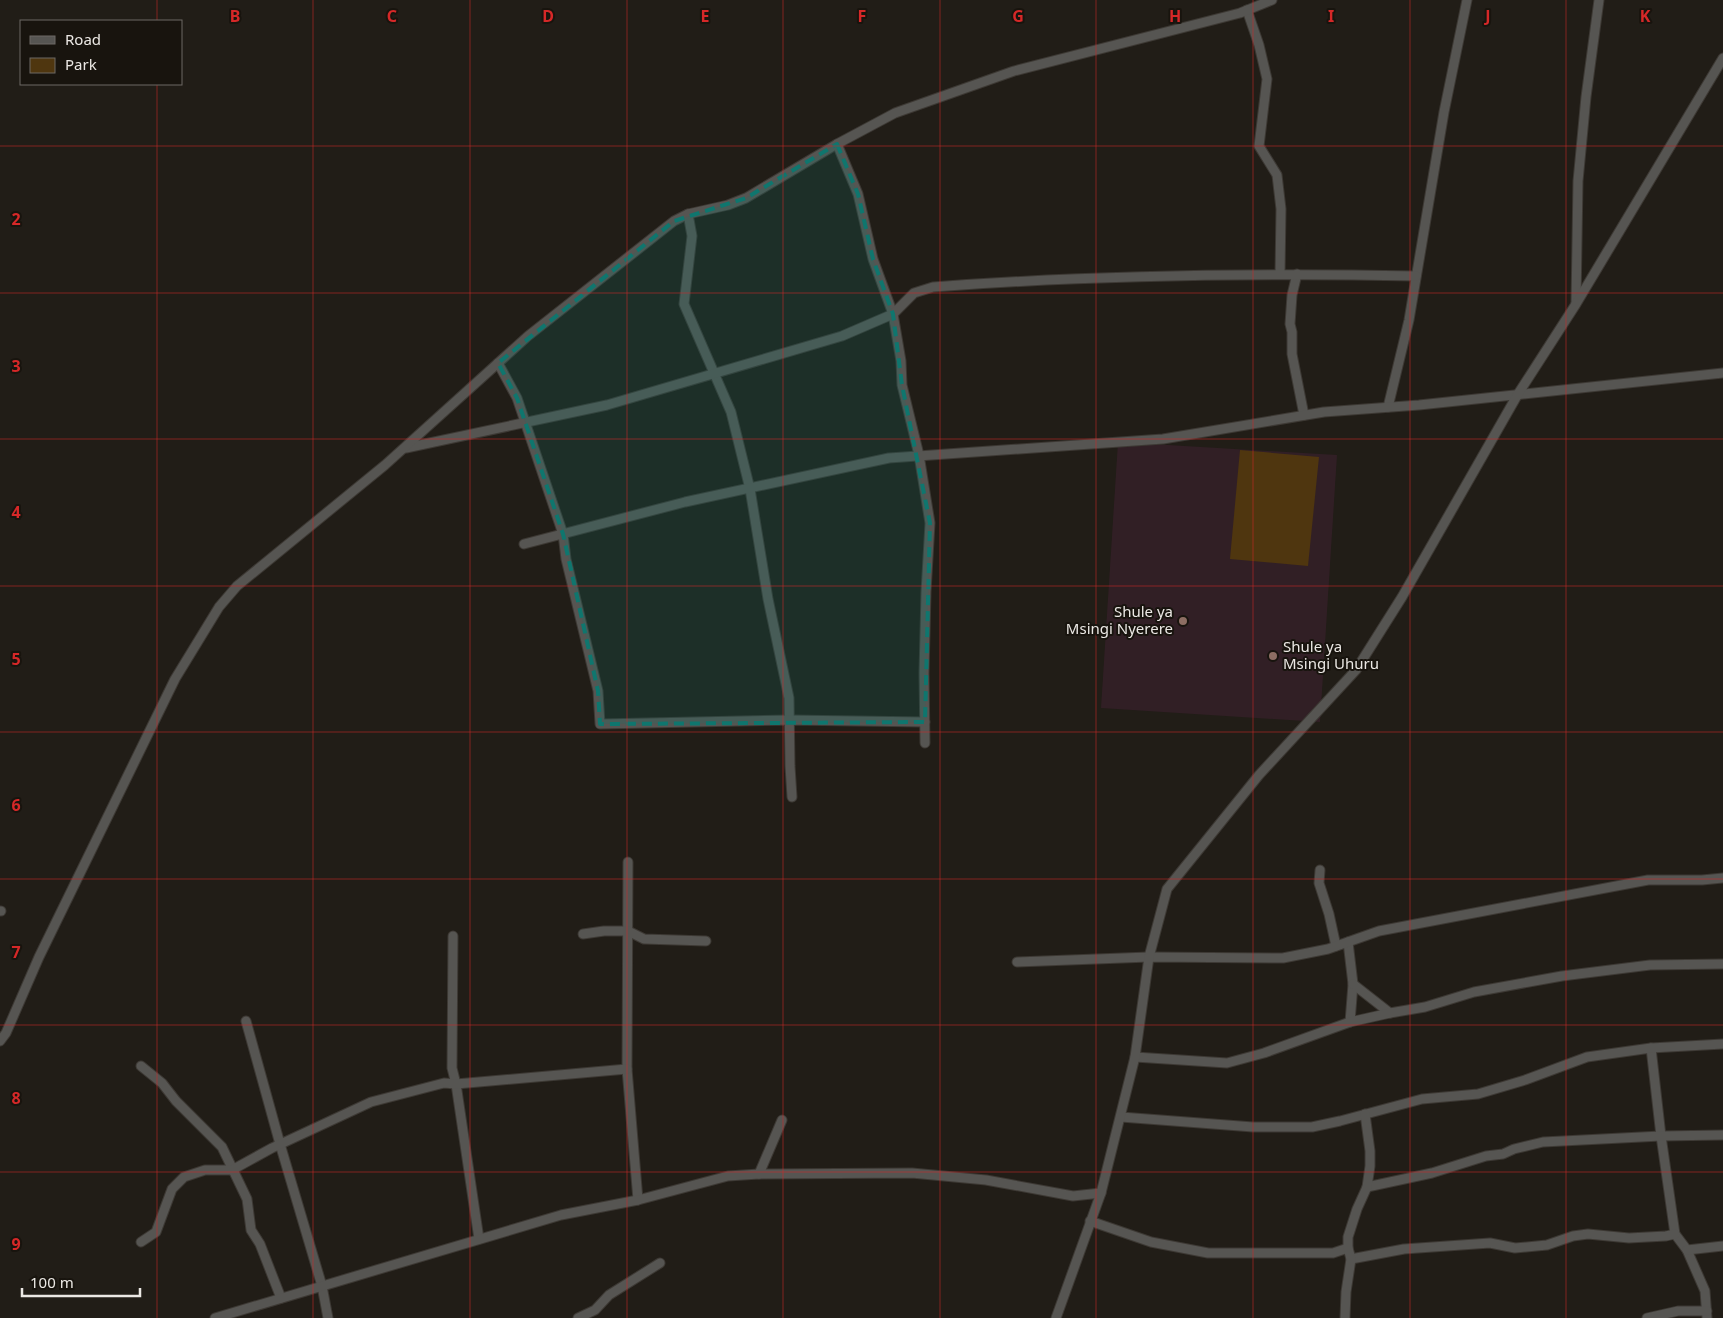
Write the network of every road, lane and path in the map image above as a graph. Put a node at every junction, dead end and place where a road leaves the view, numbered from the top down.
1 (1272, 0) edge
2 (1467, 0) edge
3 (1599, 0) edge
4 (1247, 10) junction
5 (1723, 58) edge
6 (837, 144) junction
7 (688, 214) junction
8 (1280, 274) junction
9 (1296, 274) junction
10 (1416, 276) junction
11 (1576, 304) junction
12 (893, 314) junction
13 (498, 363) junction
14 (1723, 372) edge
15 (715, 373) junction
16 (1518, 394) junction
17 (1388, 407) junction
18 (1304, 415) junction
19 (525, 423) junction
20 (404, 448) junction
21 (919, 455) junction
22 (750, 489) junction
23 (563, 534) junction
24 (524, 544) dead end
25 (790, 720) junction
26 (925, 722) junction
27 (925, 742) dead end
28 (792, 797) dead end
29 (628, 862) dead end
30 (1320, 870) dead end
31 (1723, 878) edge
32 (628, 931) junction
33 (583, 934) dead end
34 (453, 936) dead end
35 (706, 941) dead end
36 (1348, 942) junction
37 (1336, 946) junction
38 (1149, 957) junction
39 (1017, 962) dead end
40 (1723, 964) edge
41 (1353, 984) junction
42 (1390, 1013) junction
43 (246, 1022) dead end
44 (1350, 1022) junction
45 (0, 1041) edge
46 (1723, 1044) edge
47 (1651, 1048) junction
48 (1135, 1057) junction
49 (141, 1066) dead end
50 (627, 1069) junction
51 (456, 1084) junction
52 (1365, 1114) junction
53 (1121, 1117) junction
54 (782, 1120) dead end
55 (1723, 1135) edge
56 (1661, 1136) junction
57 (280, 1144) junction
58 (232, 1170) junction
59 (759, 1174) junction
60 (1368, 1187) junction
61 (1101, 1193) junction
62 (638, 1200) junction
63 (1090, 1221) junction
64 (1675, 1234) junction
65 (479, 1239) junction
66 (141, 1242) dead end
67 (1723, 1246) edge
68 (1348, 1248) junction
69 (1687, 1250) junction
70 (1351, 1259) junction
71 (660, 1263) dead end
72 (322, 1286) junction
73 (281, 1298) junction
74 (1707, 1315) edge
75 (1058, 1317) edge
76 (215, 1318) edge
77 (328, 1318) edge
78 (578, 1318) edge
79 (1345, 1318) edge
80 (1647, 1318) edge

1 - 4 street
2 - 10 street
3 - 11 street
4 - 6 street
4 - 8 street
5 - 11 street
6 - 7 street
6 - 12 street
7 - 13 street
7 - 15 street
8 - 9 street
8 - 12 street
9 - 10 street
9 - 18 street
10 - 17 street
11 - 16 street
12 - 15 street
12 - 21 street
13 - 19 street
13 - 20 street
14 - 16 street
15 - 19 street
15 - 22 street
16 - 17 street
16 - 38 street
17 - 18 street
18 - 21 street
19 - 20 street
19 - 23 street
20 - 45 street
21 - 22 street
21 - 26 street
22 - 23 street
22 - 25 street
23 - 24 street
23 - 25 street
25 - 26 street
25 - 28 street
26 - 27 street
29 - 32 street
30 - 37 street
31 - 36 street
32 - 33 street
32 - 35 street
32 - 50 street
34 - 51 street
36 - 37 street
36 - 41 street
37 - 38 street
38 - 39 street
38 - 48 street
40 - 42 street
41 - 42 street
41 - 44 street
42 - 44 street
43 - 57 street
44 - 48 street
46 - 47 street
47 - 52 street
47 - 56 street
48 - 53 street
49 - 58 street
50 - 51 street
50 - 62 street
51 - 57 street
51 - 65 street
52 - 53 street
52 - 60 street
53 - 61 street
54 - 59 street
55 - 56 street
56 - 60 street
56 - 64 street
57 - 58 street
57 - 72 street
58 - 66 street
58 - 73 street
59 - 61 street
59 - 62 street
60 - 68 street
61 - 63 street
62 - 65 street
63 - 68 street
63 - 75 street
64 - 69 street
64 - 70 street
65 - 72 street
67 - 69 street
68 - 70 street
69 - 74 street
70 - 79 street
71 - 78 street
72 - 73 street
72 - 77 street
73 - 76 street
74 - 80 street

